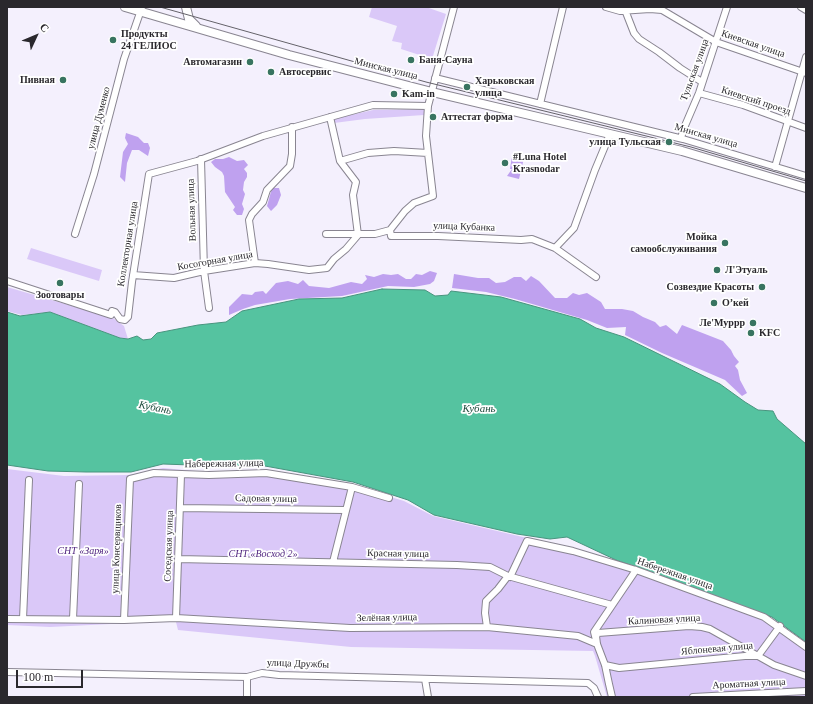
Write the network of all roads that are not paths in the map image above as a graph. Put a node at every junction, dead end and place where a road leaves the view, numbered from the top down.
1 (125, 7) edge
2 (454, 7) edge
3 (563, 7) edge
4 (606, 7) edge
5 (727, 7) edge
6 (802, 7) edge
7 (142, 9) edge
8 (625, 10) junction
9 (806, 10) edge
10 (187, 11) edge
11 (168, 19) junction
12 (204, 30) junction
13 (716, 42) junction
14 (806, 57) edge
15 (804, 72) edge
16 (436, 78) junction
17 (702, 82) junction
18 (432, 92) junction
19 (699, 94) junction
20 (540, 104) junction
21 (428, 106) junction
22 (330, 117) junction
23 (787, 121) junction
24 (292, 127) junction
25 (806, 128) edge
26 (610, 134) junction
27 (681, 138) junction
28 (428, 153) junction
29 (201, 160) junction
30 (340, 160) junction
31 (775, 167) junction
32 (806, 176) edge
33 (806, 188) edge
34 (390, 230) junction
35 (74, 234) dead end
36 (326, 234) dead end
37 (358, 235) junction
38 (555, 248) junction
39 (255, 263) junction
40 (204, 271) junction
41 (133, 275) junction
42 (596, 277) dead end
43 (7, 281) edge
44 (209, 308) dead end
45 (181, 475) junction
46 (130, 479) joint
47 (30, 480) dead end
48 (79, 484) dead end
49 (352, 487) junction
50 (389, 498) dead end
51 (180, 508) junction
52 (346, 510) junction
53 (178, 559) junction
54 (333, 562) junction
55 (636, 570) junction
56 (509, 576) junction
57 (612, 605) junction
58 (176, 618) junction
59 (7, 619) edge
60 (23, 619) junction
61 (74, 619) junction
62 (124, 620) junction
63 (487, 627) junction
64 (779, 627) junction
65 (597, 644) junction
66 (806, 647) edge
67 (758, 656) junction
68 (606, 665) junction
69 (7, 672) edge
70 (806, 676) edge
71 (247, 677) junction
72 (425, 680) junction
73 (806, 691) edge
74 (247, 697) edge
75 (428, 697) edge
76 (598, 697) edge
77 (612, 697) edge
78 (693, 697) edge
79 (806, 697) edge

1 - 7 main road, Минская улица
2 - 16 street
3 - 20 street
4 - 8 street, Киевская улица
5 - 13 street, Тульская улица
6 - 9 street
7 - 11 main road, Минская улица
7 - 35 street, улица Думенко
8 - 13 street, Киевская улица
8 - 17 street
10 - 11 main road
10 - 12 main road
11 - 12 main road, Минская улица
12 - 18 main road, Минская улица
13 - 15 street, Киевская улица
13 - 17 street, Тульская улица
14 - 15 street
15 - 23 street
16 - 18 street
16 - 20 street, Минская улица
17 - 19 street, Тульская улица
18 - 21 street
18 - 26 main road, Минская улица
19 - 23 street, Киевский проезд
19 - 27 street, Тульская улица
20 - 27 street, Минская улица
21 - 22 street
21 - 28 street
22 - 24 street
22 - 30 street
23 - 25 street, Киевский проезд
23 - 31 street
24 - 29 street
24 - 39 street
26 - 33 main road, Минская улица
26 - 38 street
27 - 31 street, Минская улица
28 - 30 street
28 - 34 street
29 - 40 street, Вольная улица
29 - 41 street, Коллекторная улица
30 - 37 street
31 - 32 street, Минская улица
34 - 37 street
34 - 38 street, улица Кубанка
36 - 37 street
37 - 39 street, Косогорная улица
38 - 42 street, улица Кубанка
39 - 40 street, Косогорная улица
40 - 41 street, Косогорная улица
40 - 44 street, Вольная улица
41 - 43 street, Коллекторная улица
45 - 46 street, Набережная улица
45 - 49 street, Набережная улица
45 - 51 street, Соседская улица
46 - 62 street, улица Консервщиков
47 - 60 street
48 - 61 street
49 - 50 street, Набережная улица
49 - 52 street
51 - 52 street, Садовая улица
51 - 53 street, Соседская улица
52 - 54 street
53 - 54 street, Красная улица
53 - 58 street, Соседская улица
54 - 56 street, Красная улица
55 - 56 street, Набережная улица
55 - 57 street
55 - 64 street, Набережная улица
56 - 57 street, Красная улица
56 - 63 street
57 - 65 street
58 - 62 street, Зелёная улица
58 - 63 street, Зелёная улица
59 - 60 street, Зелёная улица
60 - 61 street, Зелёная улица
61 - 62 street, Зелёная улица
63 - 65 street, Зелёная улица
64 - 66 street, Набережная улица
64 - 67 street, Яблоневая улица
65 - 67 street, Калиновая улица
65 - 68 street
67 - 68 street, Яблоневая улица
67 - 70 street
68 - 77 street
69 - 71 street, улица Дружбы
71 - 72 street, улица Дружбы
71 - 74 street
72 - 75 street
72 - 76 street, улица Дружбы
73 - 78 street, Ароматная улица
73 - 79 street

